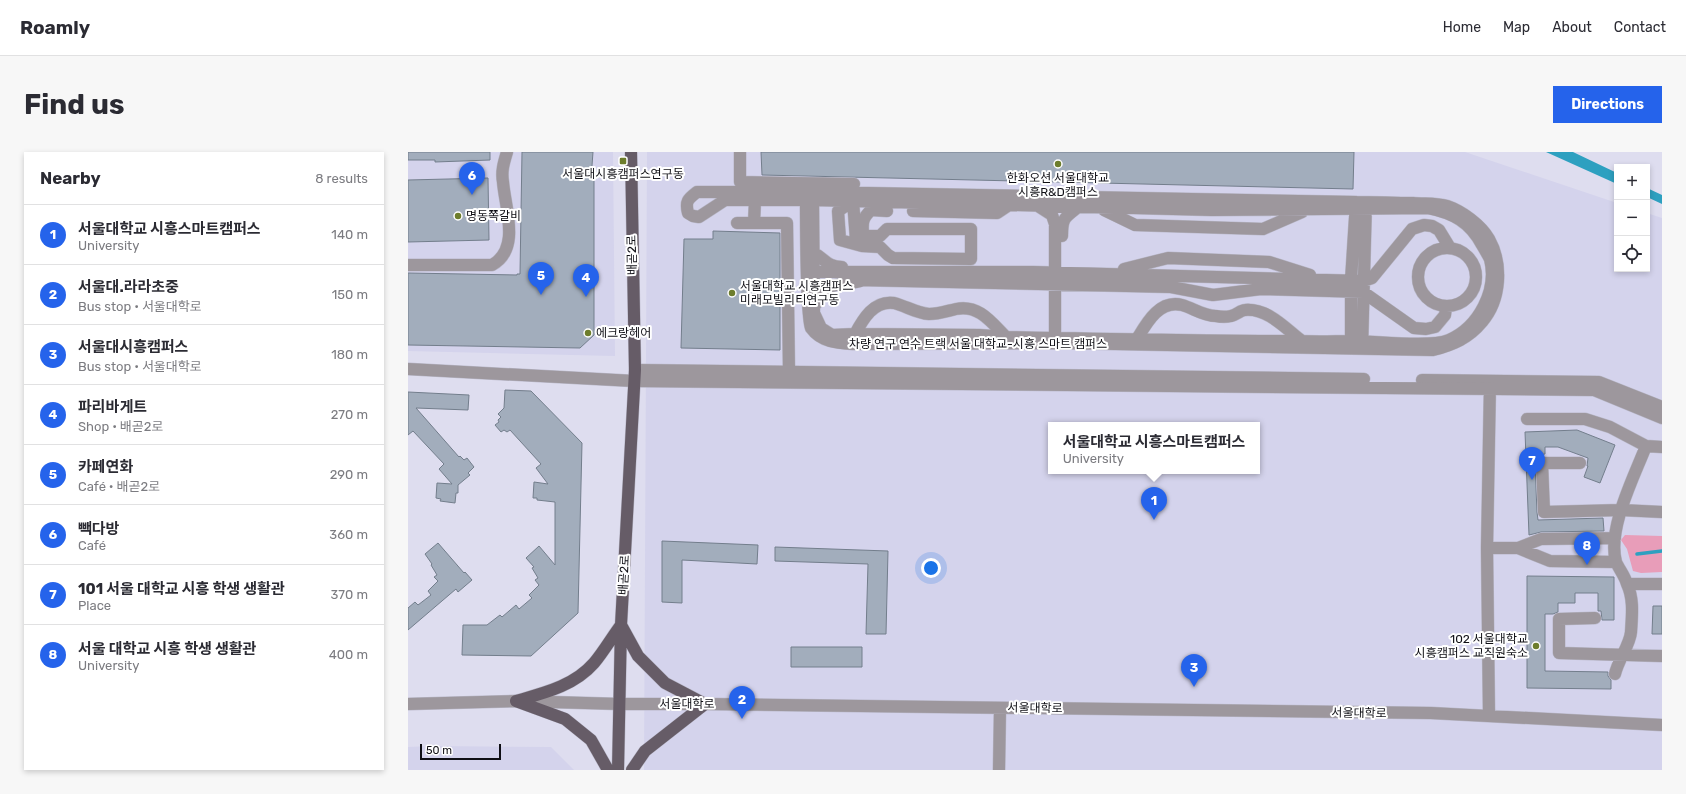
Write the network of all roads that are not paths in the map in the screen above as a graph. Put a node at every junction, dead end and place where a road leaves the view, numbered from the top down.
1 (507, 152) edge
2 (631, 152) edge
3 (740, 152) edge
4 (854, 184) dead end
5 (810, 196) junction
6 (755, 200) junction
7 (854, 205) junction
8 (1009, 205) junction
9 (1037, 206) junction
10 (1360, 206) junction
11 (1078, 207) junction
12 (1099, 207) junction
13 (1307, 209) junction
14 (871, 210) junction
15 (1338, 210) junction
16 (737, 223) dead end
17 (754, 223) junction
18 (1354, 230) junction
19 (807, 231) junction
20 (788, 232) junction
21 (1450, 248) junction
22 (814, 253) junction
23 (408, 265) edge
24 (873, 272) junction
25 (1084, 273) junction
26 (811, 275) junction
27 (1059, 278) junction
28 (1325, 279) junction
29 (863, 280) junction
30 (1357, 286) junction
31 (1446, 306) junction
32 (814, 313) junction
33 (855, 334) junction
34 (1006, 337) junction
35 (1137, 339) junction
36 (1059, 341) junction
37 (1302, 342) junction
38 (1357, 345) junction
39 (408, 369) edge
40 (789, 372) junction
41 (634, 376) junction
42 (1490, 385) junction
43 (1662, 407) edge
44 (1662, 418) edge
45 (1527, 419) dead end
46 (1646, 446) junction
47 (1662, 447) edge
48 (1580, 463) dead end
49 (1621, 510) junction
50 (1662, 512) edge
51 (1615, 538) junction
52 (1487, 548) junction
53 (1518, 548) junction
54 (1616, 562) junction
55 (1627, 584) junction
56 (1662, 584) edge
57 (1595, 618) dead end
58 (621, 624) junction
59 (1621, 656) junction
60 (1662, 656) edge
61 (1615, 674) dead end
62 (516, 701) junction
63 (408, 704) edge
64 (620, 704) junction
65 (705, 704) junction
66 (1000, 708) junction
67 (1488, 716) junction
68 (1662, 725) edge
69 (608, 770) edge
70 (618, 770) edge
71 (632, 770) edge
72 (999, 770) edge

1 - 23 street
2 - 41 main road, 배곧2로
3 - 4 street
5 - 6 street
5 - 6 street
5 - 7 street
5 - 10 street
5 - 19 street, 차량 연구 연수 트랙 서울 대학교-시흥 스마트 캠퍼스
5 - 22 street
6 - 17 street
7 - 8 street
7 - 14 street
7 - 14 street
8 - 9 street
8 - 14 street
9 - 11 street
9 - 27 street
10 - 15 street
10 - 18 street
10 - 30 street
10 - 38 street
11 - 12 street
11 - 27 street
12 - 13 street
12 - 13 street
13 - 15 street
15 - 18 street
16 - 17 street
17 - 20 street
18 - 30 street
19 - 20 street
19 - 26 street, 차량 연구 연수 트랙 서울 대학교-시흥 스마트 캠퍼스
20 - 40 street
21 - 30 street
21 - 31 street
21 - 31 street
22 - 24 street
22 - 26 street
24 - 26 street
24 - 27 street
25 - 27 street
25 - 28 street
25 - 28 street
26 - 29 street
26 - 32 street
26 - 36 street, 차량 연구 연수 트랙 서울 대학교-시흥 스마트 캠퍼스
27 - 29 street
27 - 30 street
27 - 36 street
28 - 30 street
29 - 32 street
30 - 31 street
30 - 38 street
32 - 33 street
33 - 34 street
33 - 34 street
34 - 36 street
35 - 36 street
35 - 37 street
35 - 37 street
36 - 38 street, 차량 연구 연수 트랙 서울 대학교-시흥 스마트 캠퍼스
37 - 38 street
39 - 41 street
40 - 41 street
40 - 42 street
41 - 42 street
41 - 58 main road, 배곧2로
42 - 43 street
42 - 44 street
42 - 52 street
45 - 46 street
46 - 47 street
46 - 49 street
48 - 49 street
49 - 50 street
49 - 51 street
51 - 53 street
51 - 54 street
52 - 53 street
52 - 67 street
53 - 54 street
54 - 55 street
55 - 56 street
55 - 59 street
57 - 59 street
58 - 62 main road
58 - 64 main road, 배곧2로
58 - 65 main road
59 - 60 street
59 - 61 street
62 - 63 street, 서울대학로
62 - 64 street, 서울대학로
62 - 69 main road
64 - 65 street, 서울대학로
64 - 70 main road, 배곧2로
65 - 66 street, 서울대학로
65 - 71 main road
66 - 67 street, 서울대학로
66 - 72 street
67 - 68 street, 서울대학로

